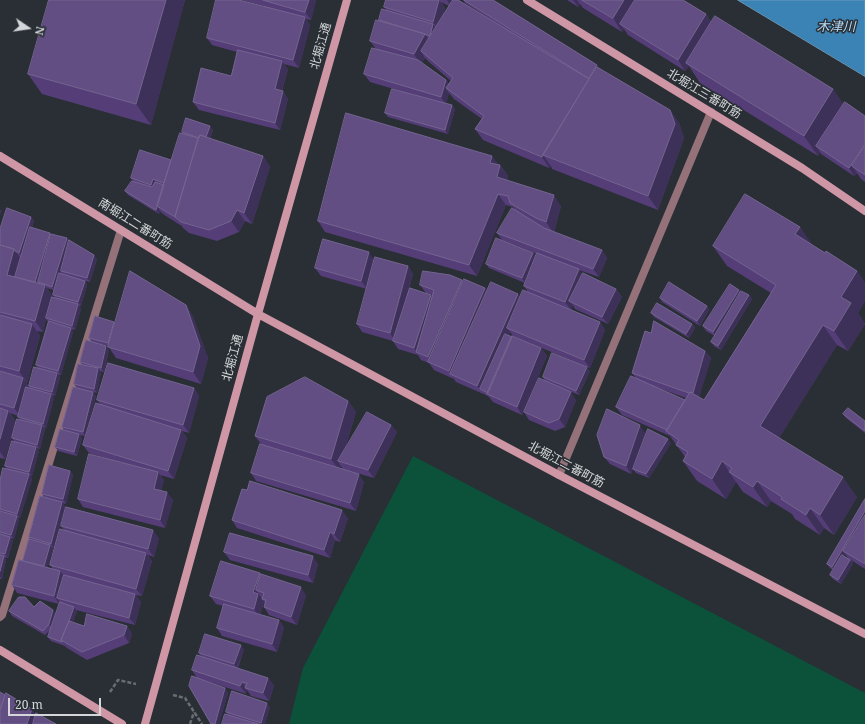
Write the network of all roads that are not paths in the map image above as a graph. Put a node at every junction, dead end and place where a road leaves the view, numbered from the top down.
1 (347, 0) edge
2 (527, 0) edge
3 (711, 112) junction
4 (0, 156) edge
5 (865, 211) edge
6 (121, 230) junction
7 (258, 314) junction
8 (559, 475) junction
9 (0, 617) edge
10 (865, 634) edge
11 (0, 650) edge
12 (122, 724) edge
13 (146, 724) edge

1 - 7 street, 北堀江通
2 - 3 street, 北堀江三番町筋
3 - 5 street, 北堀江三番町筋
3 - 8 street
4 - 6 street, 南堀江二番町筋
6 - 7 street, 南堀江二番町筋
6 - 9 street
7 - 8 street, 北堀江二番町筋
7 - 13 street, 北堀江通
8 - 10 street, 北堀江二番町筋
11 - 12 street

